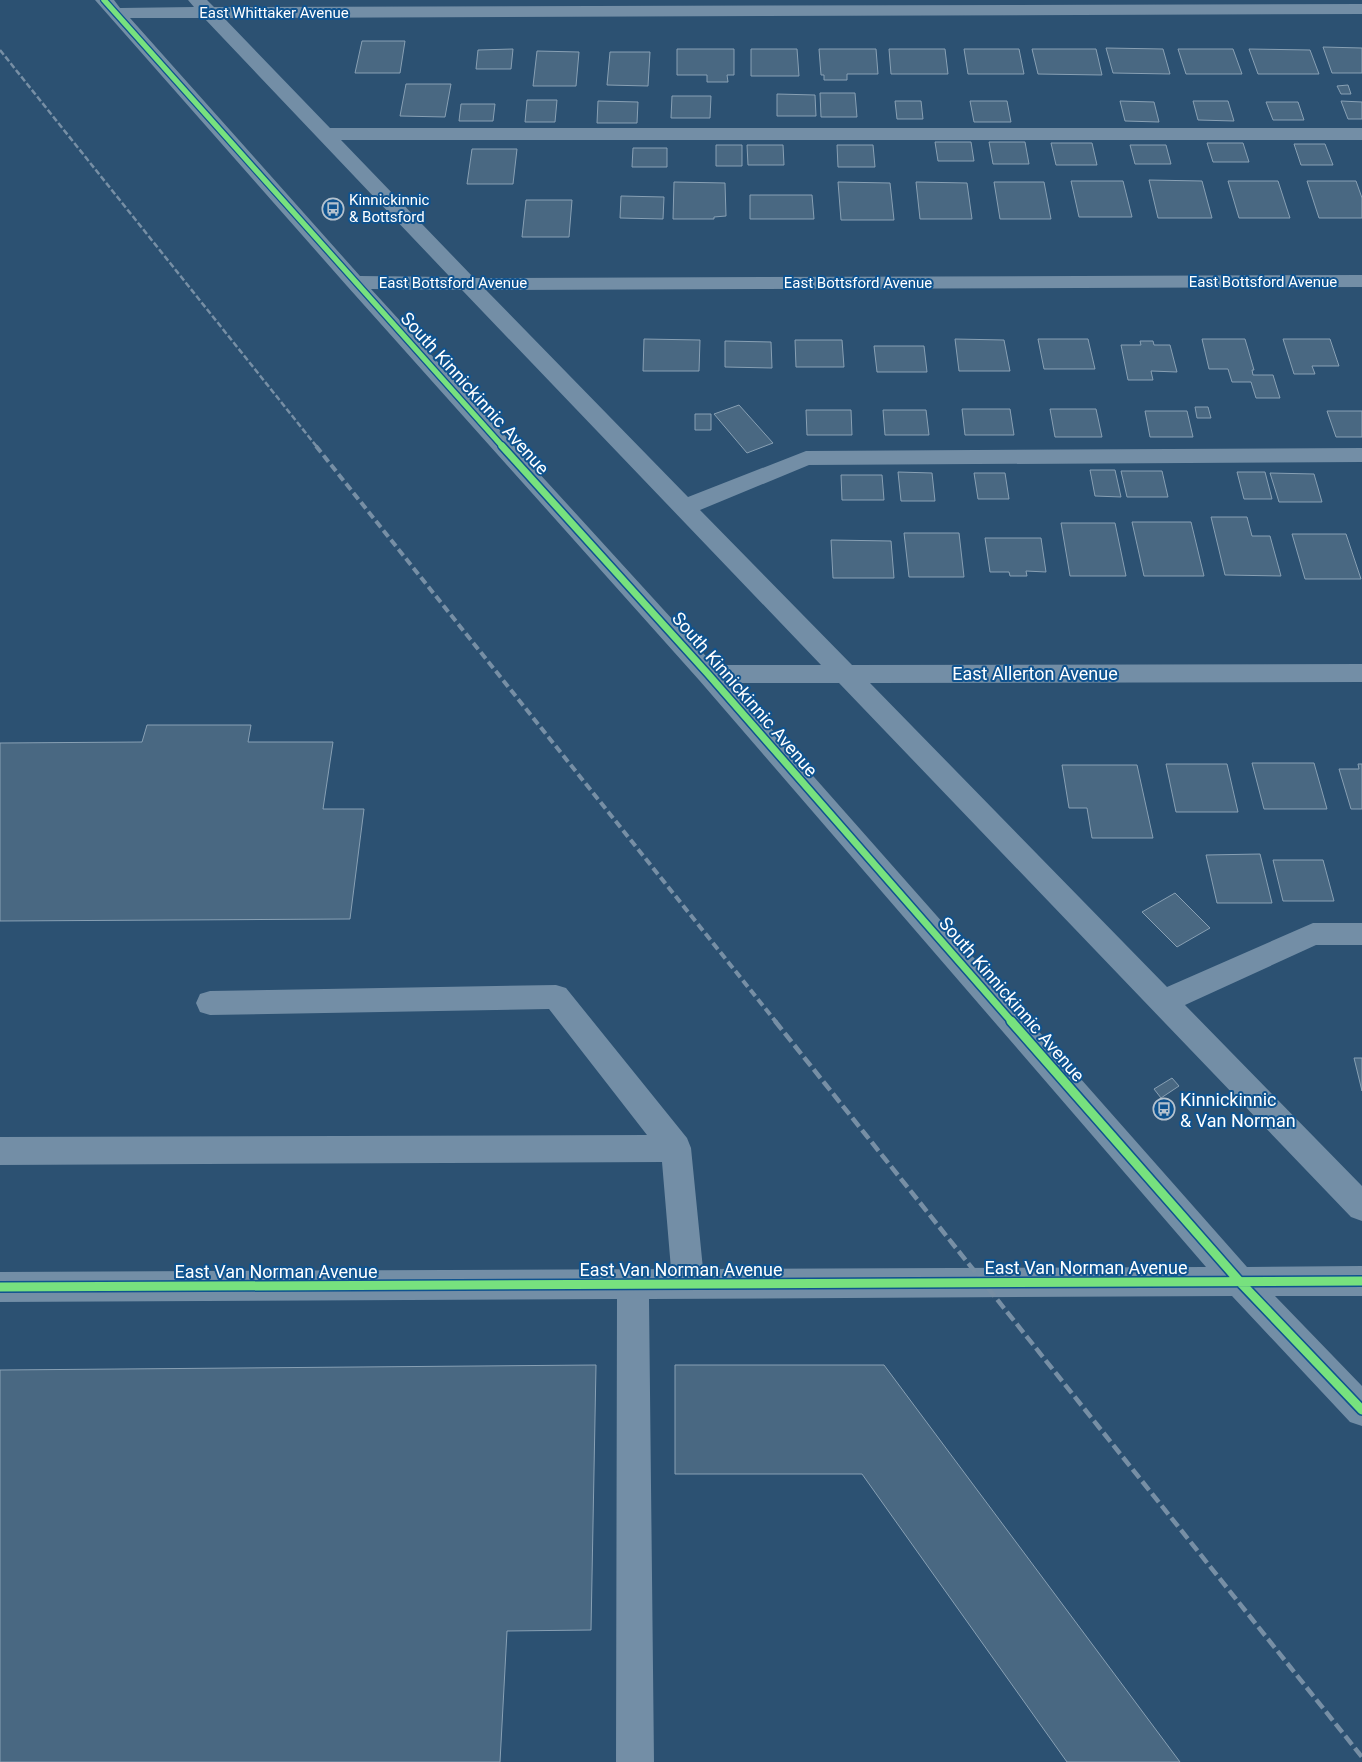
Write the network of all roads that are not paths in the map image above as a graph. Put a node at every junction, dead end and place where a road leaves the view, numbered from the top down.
1 (110, 7) edge
2 (203, 7) edge
3 (1362, 9) edge
4 (325, 134) junction
5 (1362, 134) edge
6 (354, 282) junction
7 (1362, 282) edge
8 (468, 284) junction
9 (1362, 455) edge
10 (685, 507) junction
11 (1362, 672) edge
12 (846, 673) junction
13 (708, 674) junction
14 (1362, 934) edge
15 (1162, 1002) junction
16 (210, 1003) dead end
17 (676, 1148) junction
18 (0, 1151) edge
19 (1362, 1208) edge
20 (1362, 1281) edge
21 (1240, 1282) junction
22 (688, 1283) junction
23 (633, 1284) junction
24 (0, 1287) edge
25 (1362, 1410) edge
26 (635, 1762) edge

1 - 2 street, East Whittaker Avenue
1 - 6 street, South Kinnickinnic Avenue
2 - 3 street, East Whittaker Avenue
2 - 4 street
4 - 5 street
4 - 8 street
6 - 8 street, East Bottsford Avenue
6 - 13 street, South Kinnickinnic Avenue
7 - 8 street, East Bottsford Avenue
8 - 10 street
9 - 10 street
10 - 12 street
11 - 12 street, East Allerton Avenue
12 - 13 street, East Allerton Avenue
12 - 15 street
13 - 21 street, South Kinnickinnic Avenue
14 - 15 street
15 - 19 street
16 - 17 street
17 - 18 street
17 - 22 street
20 - 21 street, East Van Norman Avenue
21 - 22 street, East Van Norman Avenue
21 - 25 street, South Kinnickinnic Avenue
22 - 23 street, East Van Norman Avenue
23 - 24 street, East Van Norman Avenue
23 - 26 street

